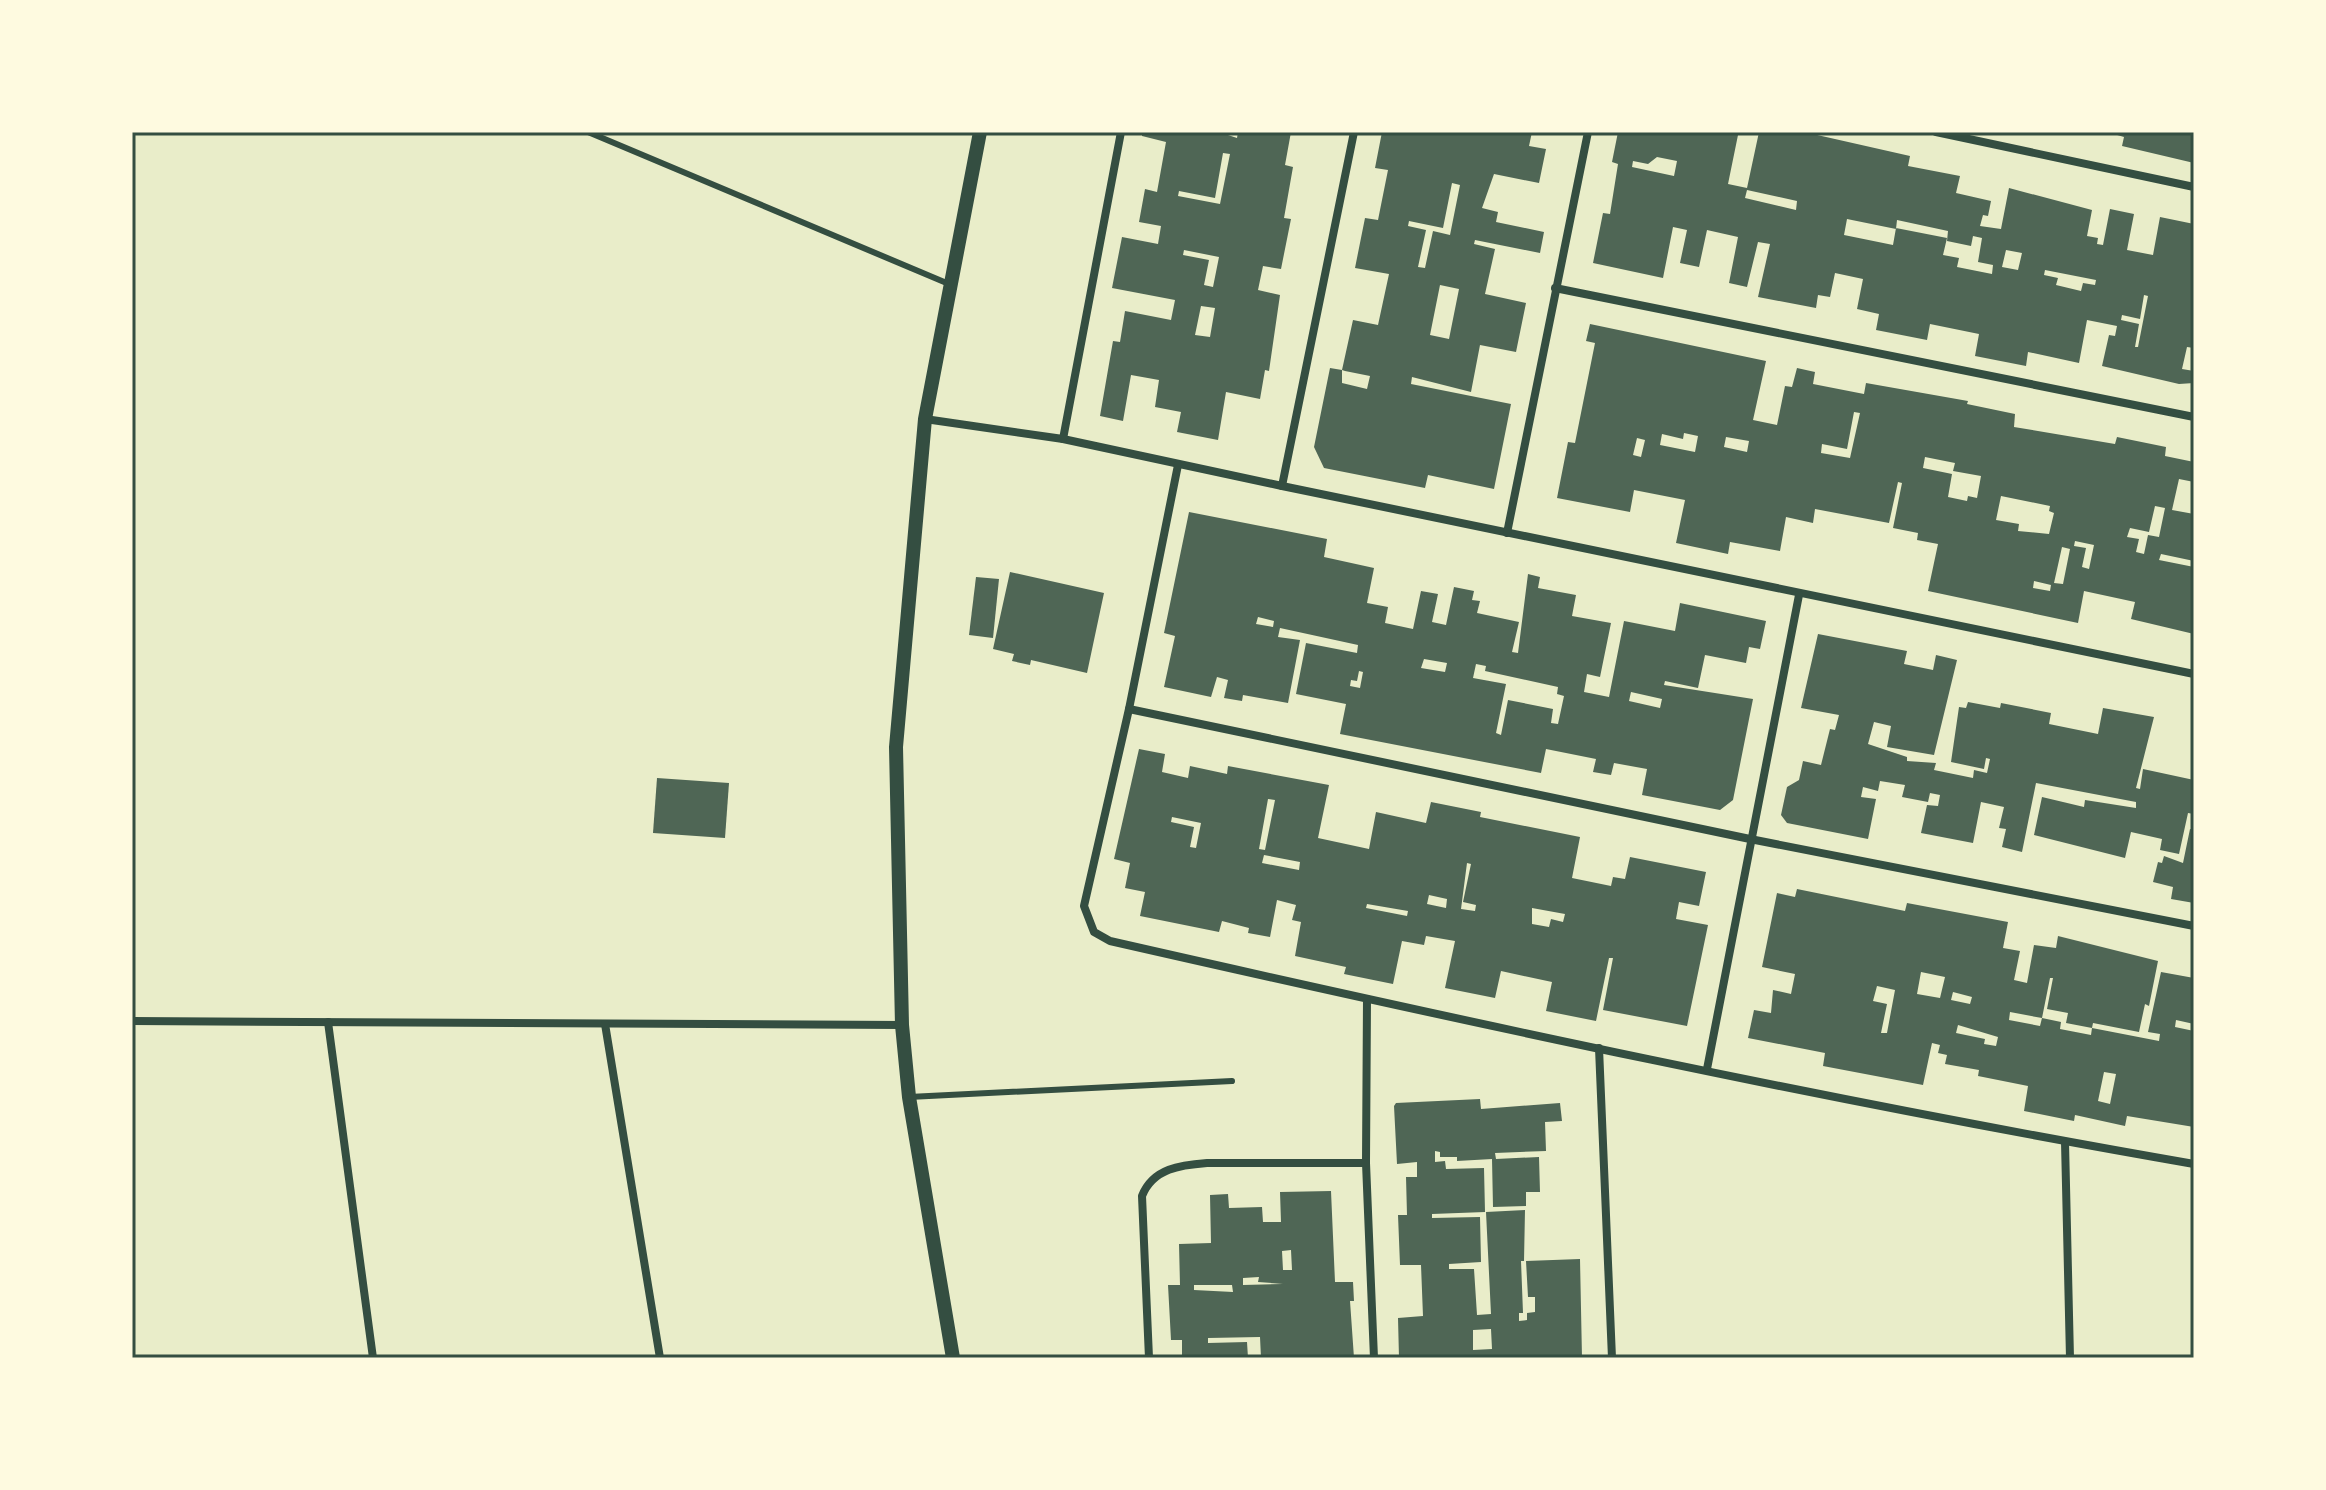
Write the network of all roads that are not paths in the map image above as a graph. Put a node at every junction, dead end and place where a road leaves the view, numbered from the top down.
1 (588, 132) edge
2 (980, 132) edge
3 (1121, 132) edge
4 (1354, 132) edge
5 (1588, 132) edge
6 (1936, 132) edge
7 (2194, 187) edge
8 (950, 285) junction
9 (1555, 288) junction
10 (2194, 417) edge
11 (925, 419) junction
12 (1063, 439) junction
13 (1178, 465) junction
14 (1282, 486) junction
15 (1507, 533) junction
16 (1799, 595) junction
17 (2194, 674) edge
18 (1129, 709) junction
19 (1750, 839) junction
20 (2194, 926) edge
21 (1367, 999) junction
22 (132, 1021) edge
23 (328, 1022) junction
24 (605, 1024) junction
25 (902, 1025) junction
26 (1599, 1048) junction
27 (1707, 1069) junction
28 (1232, 1081) dead end
29 (909, 1097) junction
30 (2065, 1142) junction
31 (1366, 1163) junction
32 (2194, 1164) edge
33 (373, 1358) edge
34 (660, 1358) edge
35 (953, 1358) edge
36 (1149, 1358) edge
37 (1374, 1358) edge
38 (1612, 1358) edge
39 (2070, 1358) edge

1 - 8 lane
2 - 8 street
3 - 12 street
4 - 14 street
5 - 9 street
6 - 7 street
8 - 11 street
9 - 10 street
9 - 15 street
11 - 12 street
11 - 25 street
12 - 13 street
13 - 14 street
13 - 18 street
14 - 15 street
15 - 16 street
16 - 17 street
16 - 19 street
18 - 19 street
18 - 21 street
19 - 20 street
19 - 27 street
21 - 26 street
21 - 31 street
22 - 23 street
23 - 24 street
23 - 33 street
24 - 25 street
24 - 34 street
25 - 29 street
26 - 27 street
26 - 38 street
27 - 30 street
28 - 29 lane
29 - 35 street
30 - 32 street
30 - 39 street
31 - 36 street
31 - 37 street

